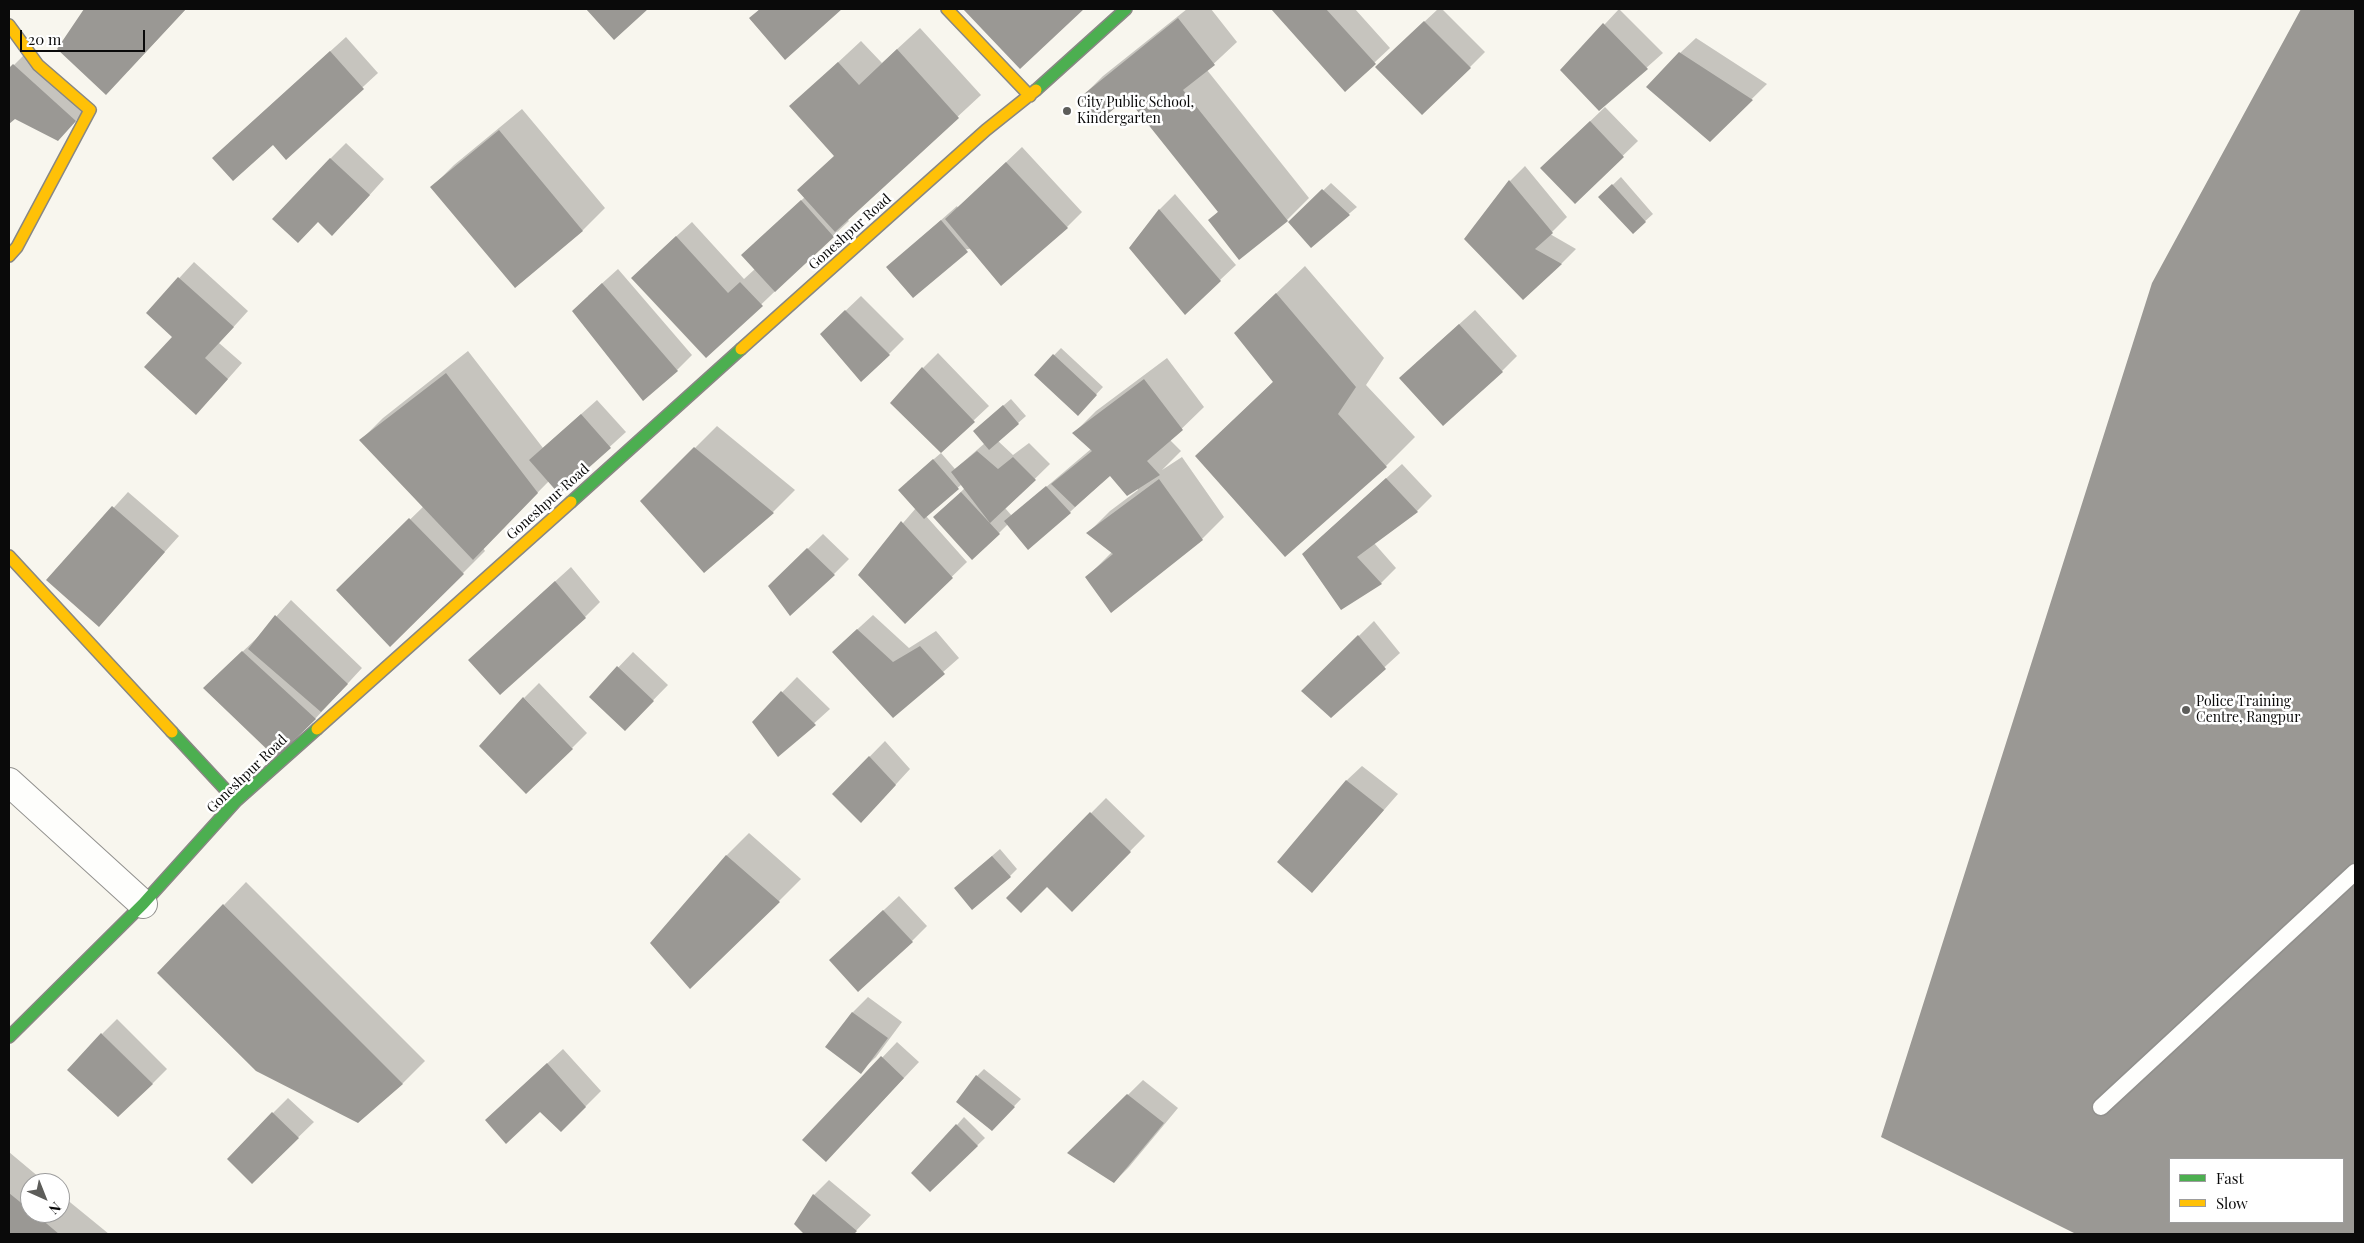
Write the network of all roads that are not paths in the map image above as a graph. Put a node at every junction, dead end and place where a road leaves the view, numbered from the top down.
1 (947, 9) edge
2 (1126, 9) edge
3 (9, 25) edge
4 (1030, 96) junction
5 (9, 256) edge
6 (9, 556) edge
7 (9, 782) edge
8 (236, 801) junction
9 (2355, 872) edge
10 (143, 904) junction
11 (9, 1037) edge
12 (2100, 1107) dead end

1 - 4 street
2 - 4 street, Goneshpur Road
3 - 5 street
4 - 8 street, Goneshpur Road
6 - 8 street
7 - 10 street
8 - 10 street, Goneshpur Road
9 - 12 lane
10 - 11 street, Goneshpur Road

